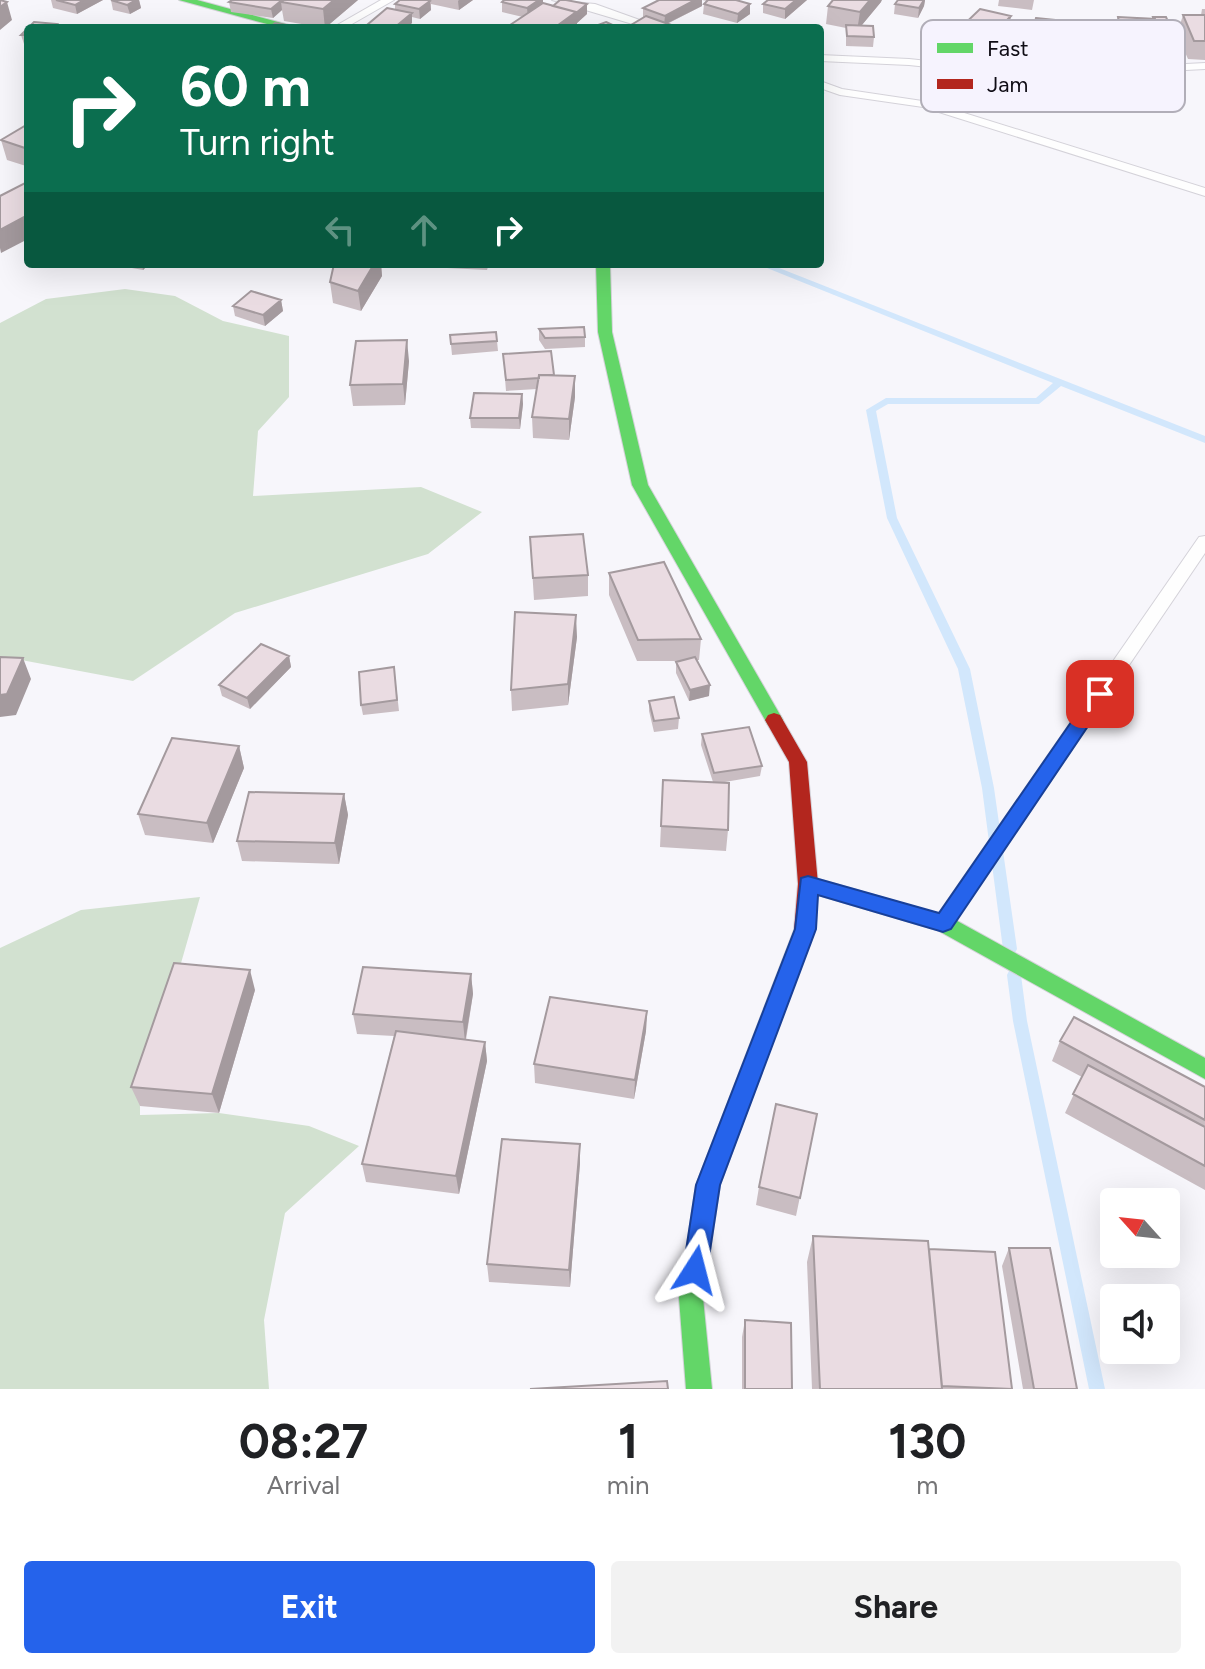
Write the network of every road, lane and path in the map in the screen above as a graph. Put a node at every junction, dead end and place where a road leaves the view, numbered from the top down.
1 (184, 0) edge
2 (389, 0) edge
3 (557, 0) edge
4 (279, 24) edge
5 (344, 24) edge
6 (645, 24) edge
7 (824, 58) edge
8 (921, 63) edge
9 (1205, 66) edge
10 (1185, 67) edge
11 (824, 86) edge
12 (921, 103) edge
13 (950, 112) edge
14 (1205, 192) edge
15 (603, 268) edge
16 (1205, 541) edge
17 (808, 884) junction
18 (943, 923) junction
19 (1205, 1069) edge
20 (699, 1389) edge

1 - 4 street
2 - 5 lane
3 - 6 lane
7 - 8 lane
9 - 10 lane
11 - 12 lane
13 - 14 lane
15 - 17 street
16 - 18 lane
17 - 18 street
17 - 20 street
18 - 19 street

